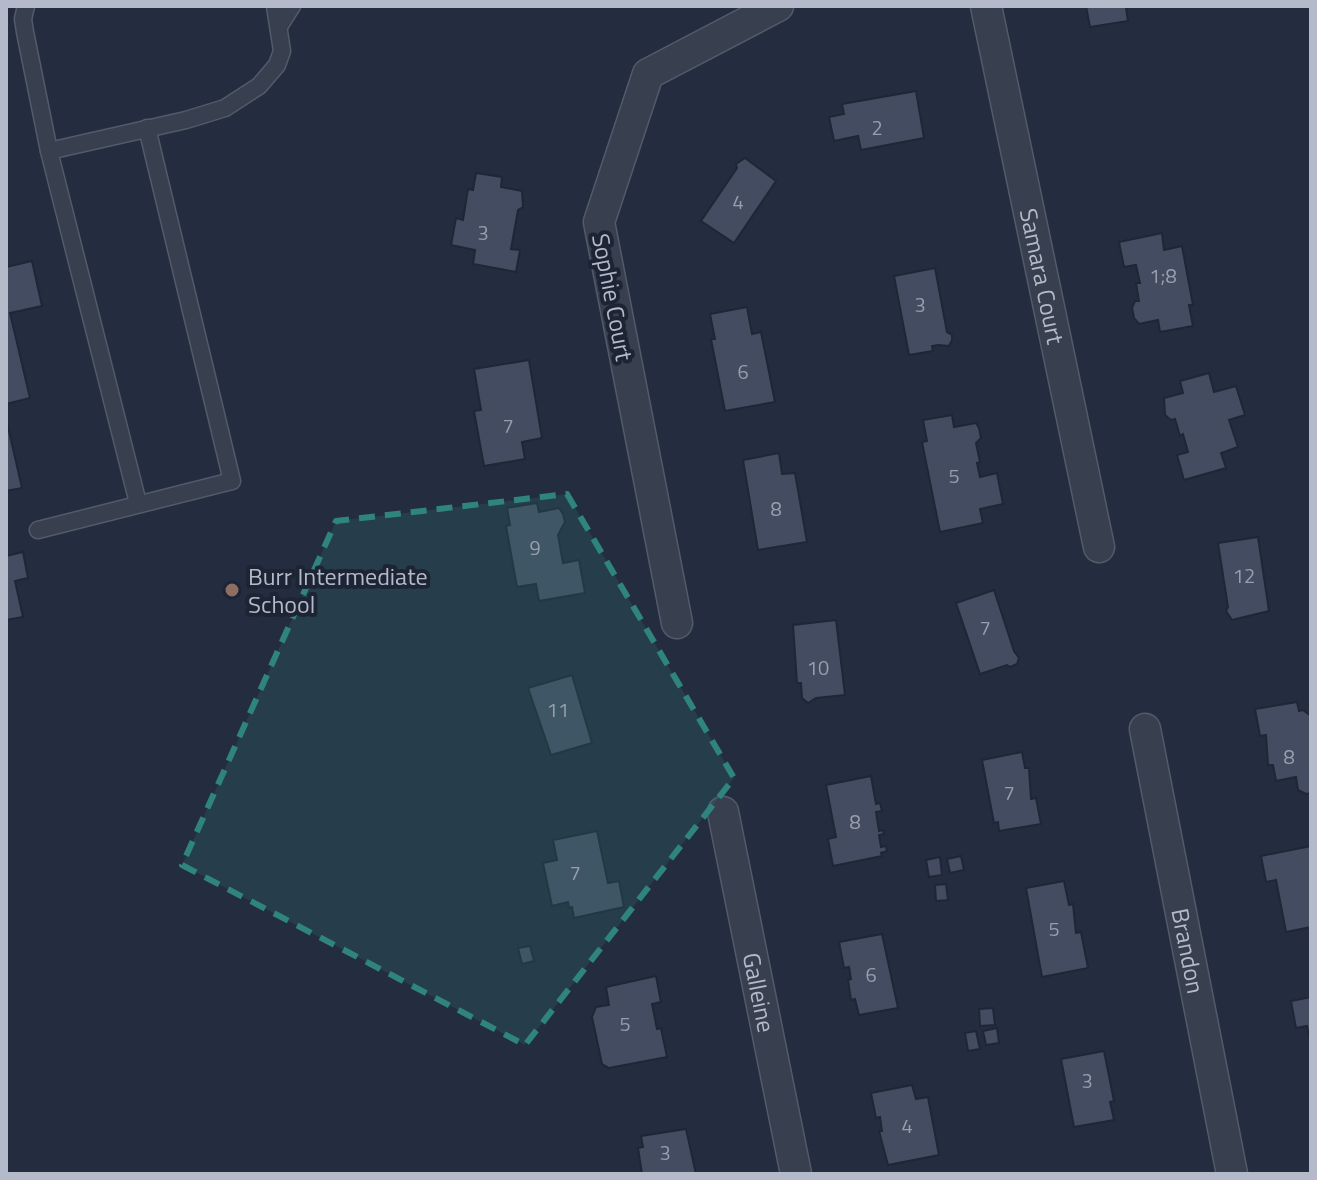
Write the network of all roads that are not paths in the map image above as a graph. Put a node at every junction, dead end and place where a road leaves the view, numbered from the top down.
1 (26, 6) edge
2 (275, 6) edge
3 (292, 6) edge
4 (778, 6) edge
5 (986, 6) edge
6 (280, 25) junction
7 (147, 128) junction
8 (49, 151) junction
9 (138, 503) junction
10 (38, 530) dead end
11 (1099, 547) dead end
12 (677, 623) dead end
13 (1145, 729) dead end
14 (723, 812) dead end
15 (796, 1174) edge
16 (1232, 1174) edge

1 - 8 lane
2 - 6 lane
3 - 6 lane
4 - 12 street, Sophie Court
5 - 11 street, Samara Court
6 - 7 lane
7 - 8 lane
7 - 9 lane
8 - 9 lane
9 - 10 lane
13 - 16 street, Brandon
14 - 15 street, Galleine

